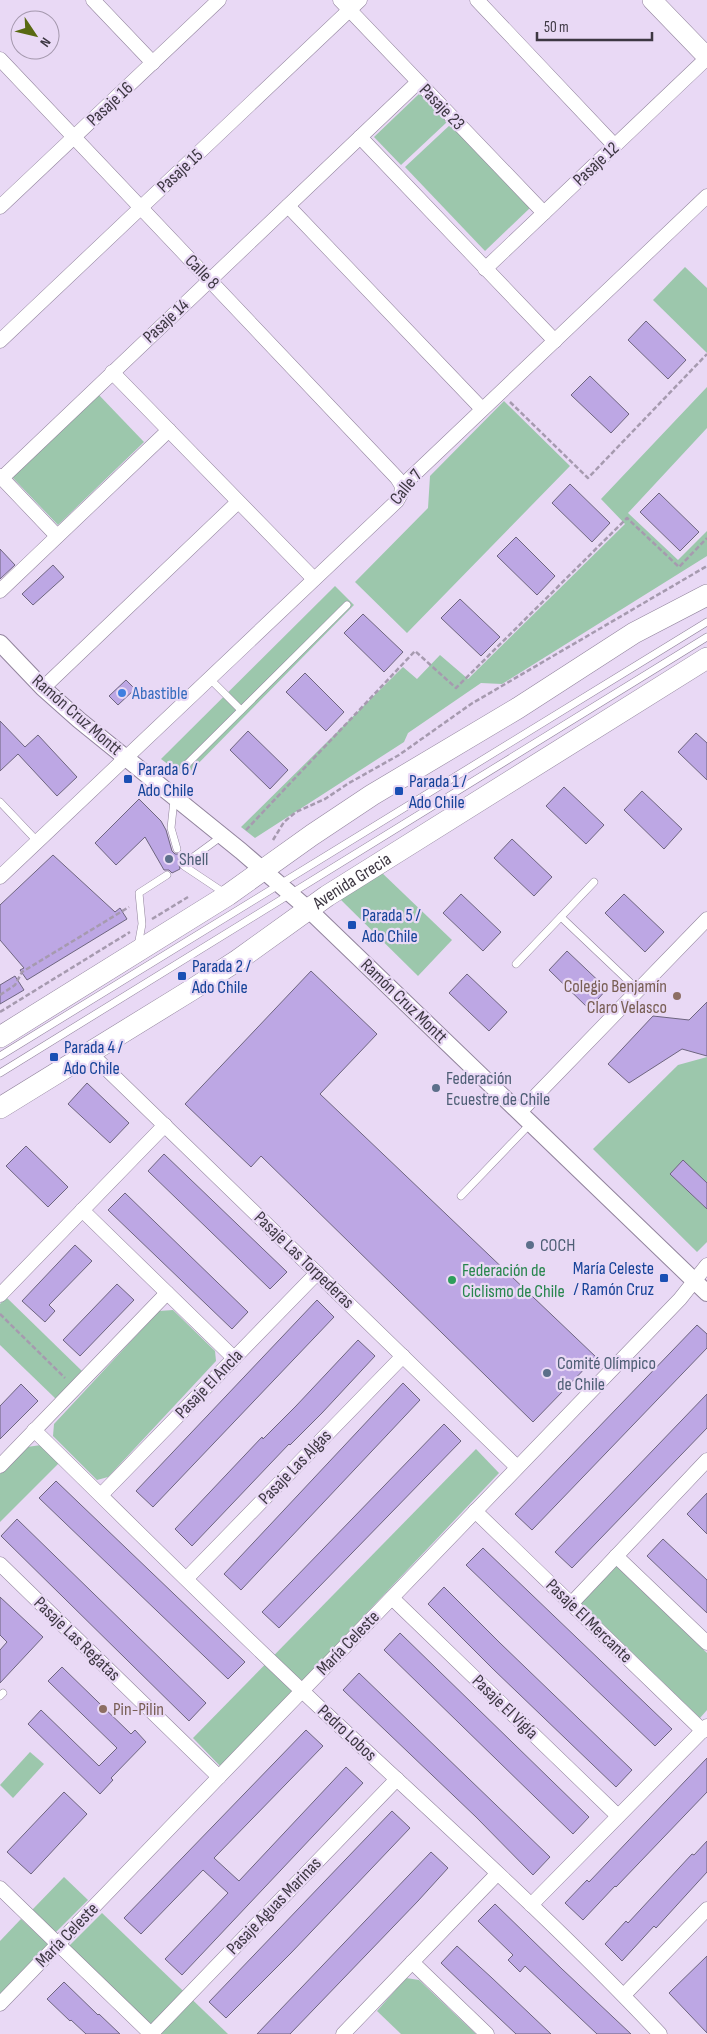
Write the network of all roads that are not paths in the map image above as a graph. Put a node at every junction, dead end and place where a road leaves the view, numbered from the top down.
1 (92, 0) edge
2 (219, 0) edge
3 (360, 0) edge
4 (477, 0) edge
5 (652, 0) edge
6 (345, 5) edge
7 (707, 58) edge
8 (152, 63) junction
9 (1, 64) edge
10 (418, 82) junction
11 (74, 137) junction
12 (360, 137) junction
13 (615, 146) junction
14 (707, 196) edge
15 (288, 206) junction
16 (0, 207) edge
17 (141, 208) junction
18 (544, 214) junction
19 (485, 269) junction
20 (210, 280) junction
21 (0, 341) edge
22 (555, 341) junction
23 (112, 372) junction
24 (482, 410) junction
25 (169, 430) junction
26 (1, 477) edge
27 (402, 486) junction
28 (238, 502) junction
29 (57, 536) junction
30 (314, 579) junction
31 (0, 591) edge
32 (707, 595) edge
33 (347, 605) dead end
34 (707, 622) edge
35 (707, 637) edge
36 (0, 643) edge
37 (707, 658) edge
38 (209, 678) junction
39 (43, 688) junction
40 (241, 710) junction
41 (126, 757) junction
42 (184, 767) dead end
43 (175, 797) junction
44 (0, 802) edge
45 (222, 836) junction
46 (37, 841) junction
47 (176, 849) dead end
48 (264, 870) junction
49 (167, 875) dead end
50 (0, 876) edge
51 (594, 882) dead end
52 (286, 889) junction
53 (228, 895) junction
54 (308, 909) junction
55 (561, 917) junction
56 (707, 919) edge
57 (137, 953) junction
58 (516, 964) dead end
59 (638, 990) junction
60 (0, 1037) edge
61 (90, 1053) junction
62 (0, 1056) edge
63 (0, 1073) edge
64 (0, 1108) edge
65 (526, 1118) junction
66 (164, 1125) junction
67 (462, 1196) dead end
68 (82, 1210) junction
69 (707, 1265) edge
70 (317, 1273) junction
71 (694, 1281) junction
72 (167, 1293) junction
73 (707, 1293) edge
74 (0, 1295) edge
75 (402, 1356) junction
76 (234, 1358) junction
77 (34, 1430) junction
78 (0, 1466) edge
79 (705, 1466) edge
80 (517, 1467) junction
81 (101, 1495) junction
82 (475, 1511) junction
83 (616, 1556) junction
84 (0, 1564) edge
85 (186, 1578) junction
86 (392, 1598) junction
87 (571, 1604) junction
88 (707, 1643) edge
89 (302, 1691) junction
90 (705, 1728) edge
91 (219, 1777) junction
92 (397, 1779) junction
93 (618, 1816) junction
94 (497, 1874) junction
95 (0, 1888) edge
96 (531, 1905) junction
97 (707, 1909) edge
98 (58, 1944) junction
99 (412, 1962) junction
100 (624, 1995) junction
101 (0, 2004) edge
102 (151, 2034) edge
103 (343, 2034) edge
104 (487, 2034) edge
105 (660, 2034) edge

1 - 8 street
2 - 8 street, Pasaje 16
3 - 6 street, Pasaje 15
4 - 13 street
5 - 7 main road
6 - 10 street, Pasaje 23
6 - 17 street, Pasaje 15
7 - 13 street, Pasaje 12
8 - 11 street, Pasaje 16
9 - 11 street, Calle 8
10 - 12 street, Pasaje 14
10 - 18 street, Pasaje 23
11 - 16 street, Pasaje 16
11 - 17 street, Calle 8
12 - 15 street, Pasaje 14
12 - 19 street
13 - 18 street, Pasaje 12
14 - 22 street, Calle 7
15 - 20 street, Pasaje 14
15 - 24 street
17 - 20 street, Calle 8
17 - 21 street, Pasaje 15
18 - 19 street, Pasaje 12
19 - 22 street
20 - 23 street, Pasaje 14
20 - 27 street, Calle 8
22 - 24 street, Calle 7
23 - 25 street
23 - 26 street, Pasaje 14
24 - 27 street, Calle 7
25 - 28 street
25 - 29 street
26 - 29 street
27 - 30 street, Calle 7
28 - 30 street
28 - 39 street
29 - 31 street
30 - 38 street, Calle 7
32 - 48 main road
33 - 40 lane
34 - 52 lane
35 - 52 lane
36 - 39 street, Ramón Cruz Montt
37 - 54 main road, Avenida Grecia
38 - 40 lane
38 - 41 street, Calle 7
39 - 41 street, Ramón Cruz Montt
40 - 42 lane
41 - 43 street, Ramón Cruz Montt
41 - 46 street, Calle 7
43 - 45 street, Ramón Cruz Montt
43 - 47 lane
44 - 46 lane
45 - 48 street, Ramón Cruz Montt
45 - 53 lane
46 - 50 street, Calle 7
48 - 52 street, Ramón Cruz Montt
48 - 53 main road
49 - 57 lane
51 - 55 lane
52 - 54 street, Ramón Cruz Montt
52 - 62 lane
52 - 63 lane
53 - 57 main road
54 - 61 main road, Avenida Grecia
54 - 65 street, Ramón Cruz Montt
55 - 58 lane
55 - 59 lane
56 - 59 street
57 - 60 main road
59 - 65 street
61 - 64 main road, Avenida Grecia
61 - 66 street, Pasaje Las Torpederas
65 - 67 lane
65 - 71 street, Ramón Cruz Montt
66 - 68 street
66 - 70 street, Pasaje Las Torpederas
68 - 72 street
68 - 74 street
69 - 71 street, María Celeste
70 - 75 street, Pasaje Las Torpederas
70 - 76 street, Pasaje El Ancla
71 - 73 street, Ramón Cruz Montt
71 - 80 street, María Celeste
72 - 76 street
72 - 77 street
75 - 80 street, Pasaje Las Torpederas
75 - 85 street, Pasaje Las Algas
76 - 81 street, Pasaje El Ancla
77 - 78 street
77 - 81 street, Pedro Lobos
79 - 83 street
80 - 82 street, María Celeste
81 - 85 street, Pedro Lobos
82 - 86 street, María Celeste
82 - 87 street, Pasaje El Mercante
83 - 87 street
83 - 88 street
84 - 91 street, Pasaje Las Regatas
85 - 89 street, Pedro Lobos
86 - 89 street, María Celeste
86 - 93 street, Pasaje El Vigía
87 - 90 street, Pasaje El Mercante
89 - 91 street, María Celeste
89 - 92 street, Pedro Lobos
90 - 93 street
91 - 98 street, María Celeste
92 - 94 street, Pedro Lobos
92 - 102 street, Pasaje Aguas Marinas
93 - 96 street
94 - 96 street, Pedro Lobos
94 - 99 street
95 - 98 street
96 - 100 street, Pedro Lobos
97 - 100 street
98 - 101 street, María Celeste
98 - 102 street
99 - 103 street
99 - 104 street
100 - 105 street, Pedro Lobos

